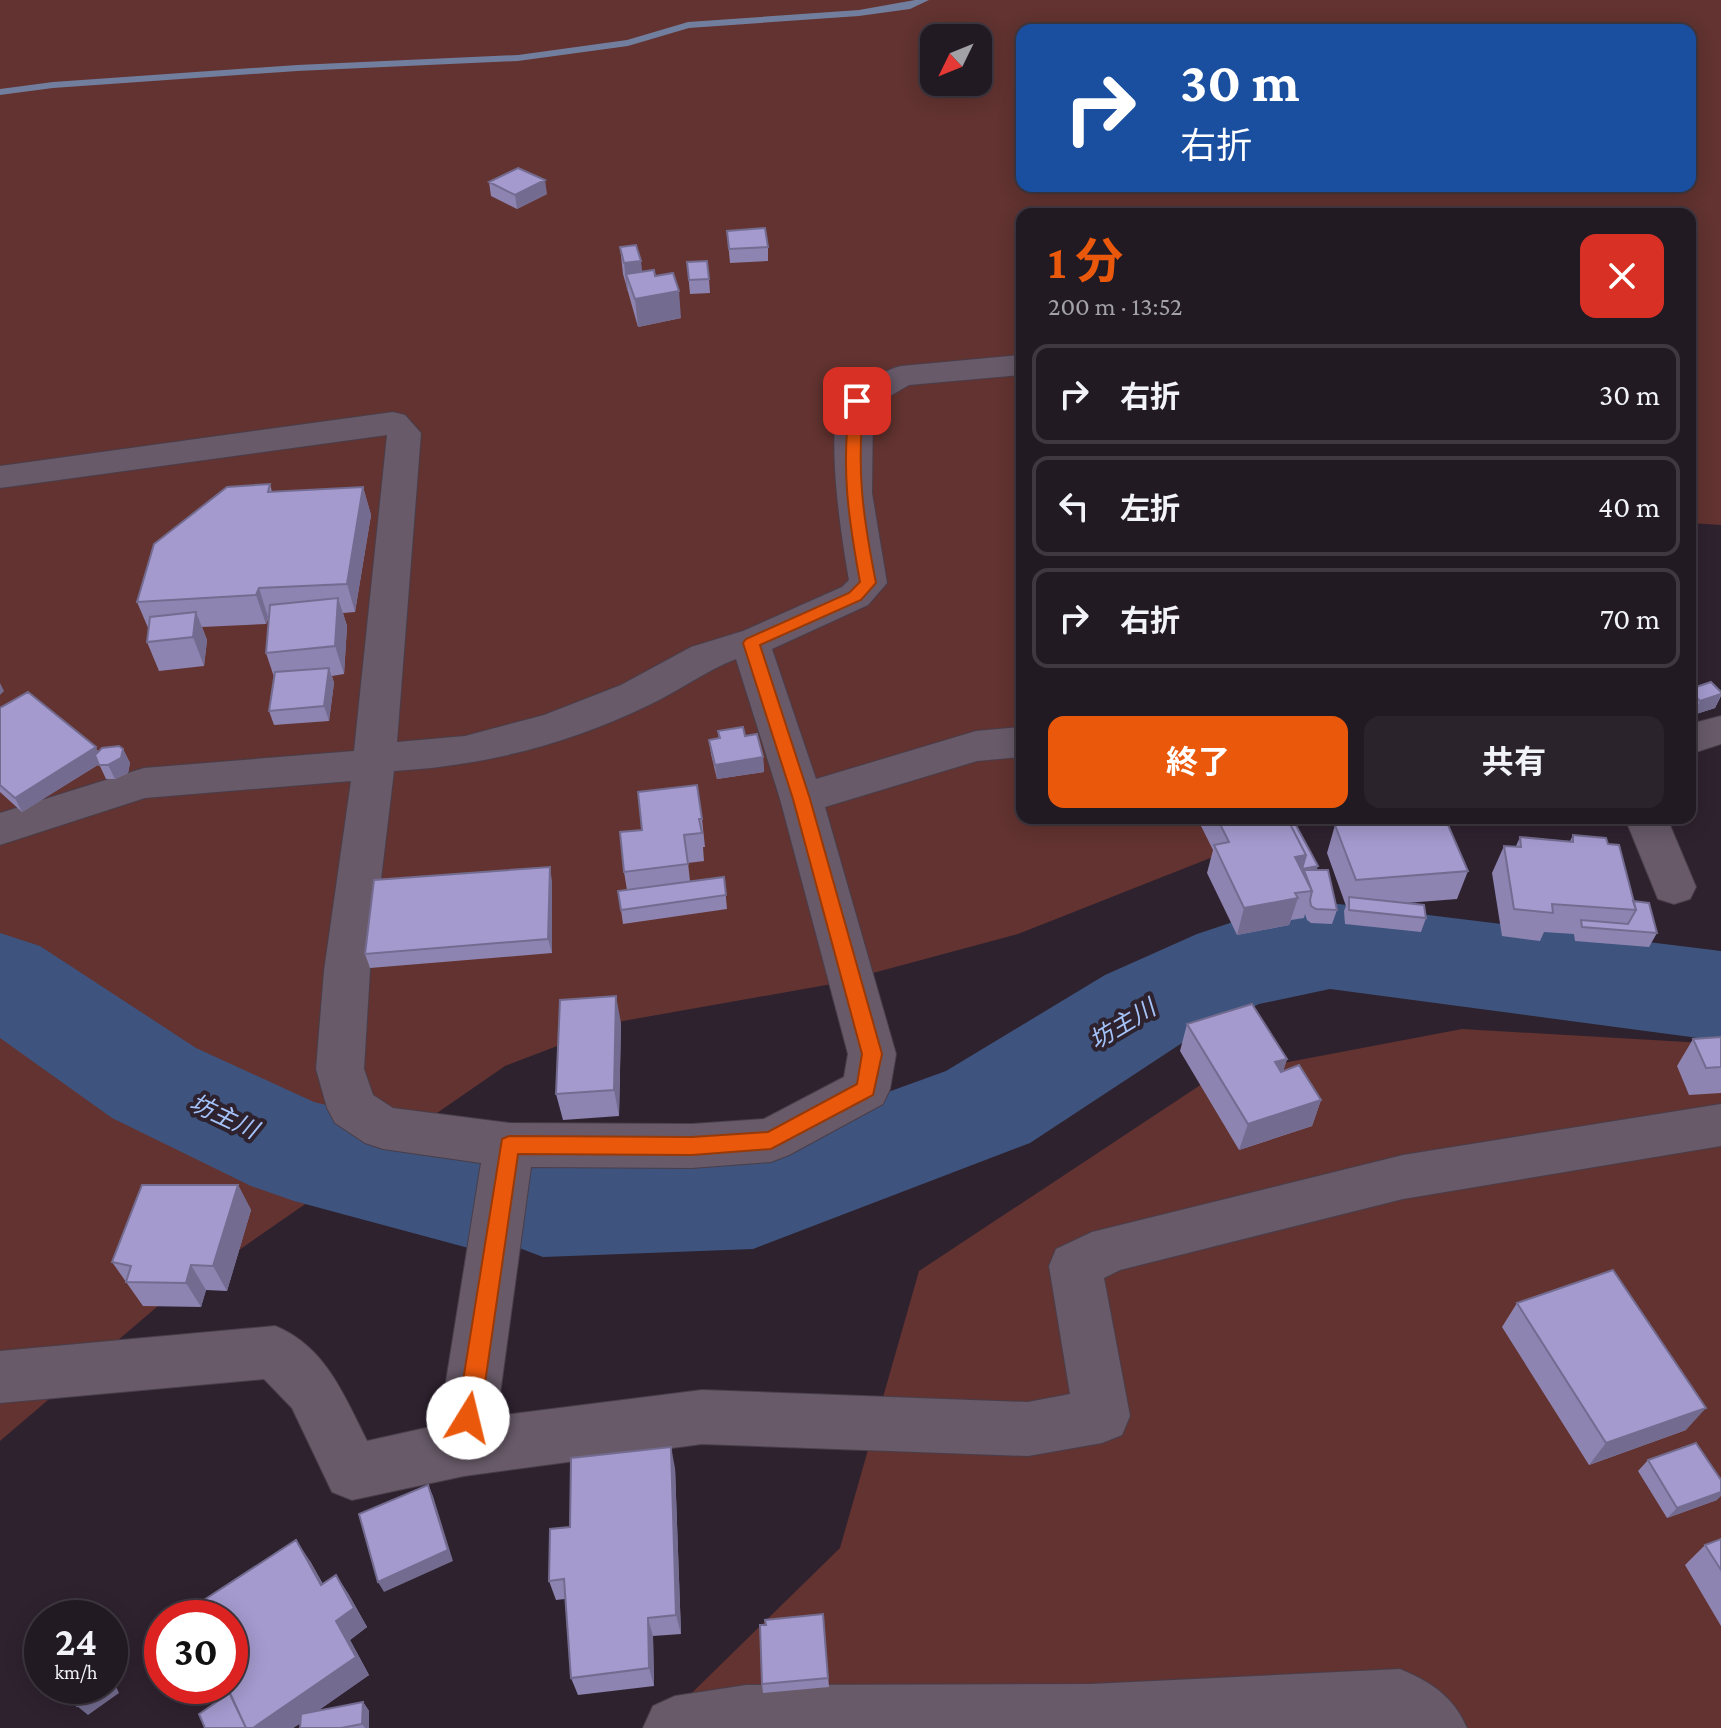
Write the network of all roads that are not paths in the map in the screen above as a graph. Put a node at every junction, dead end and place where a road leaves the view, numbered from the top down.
1 (1016, 366) edge
2 (0, 477) edge
3 (751, 643) junction
4 (1721, 730) edge
5 (1696, 737) edge
6 (1016, 743) edge
7 (374, 761) junction
8 (801, 799) junction
9 (1648, 824) edge
10 (0, 829) edge
11 (1674, 887) dead end
12 (1721, 1125) edge
13 (509, 1145) junction
14 (0, 1377) edge
15 (464, 1448) junction
16 (675, 1728) edge
17 (1435, 1728) edge

1 - 3 street
2 - 7 street
3 - 7 street
3 - 8 street
4 - 5 street
6 - 8 street
7 - 10 street
7 - 13 street
8 - 13 street
9 - 11 street
12 - 15 street
13 - 15 street
14 - 15 street
16 - 17 street

